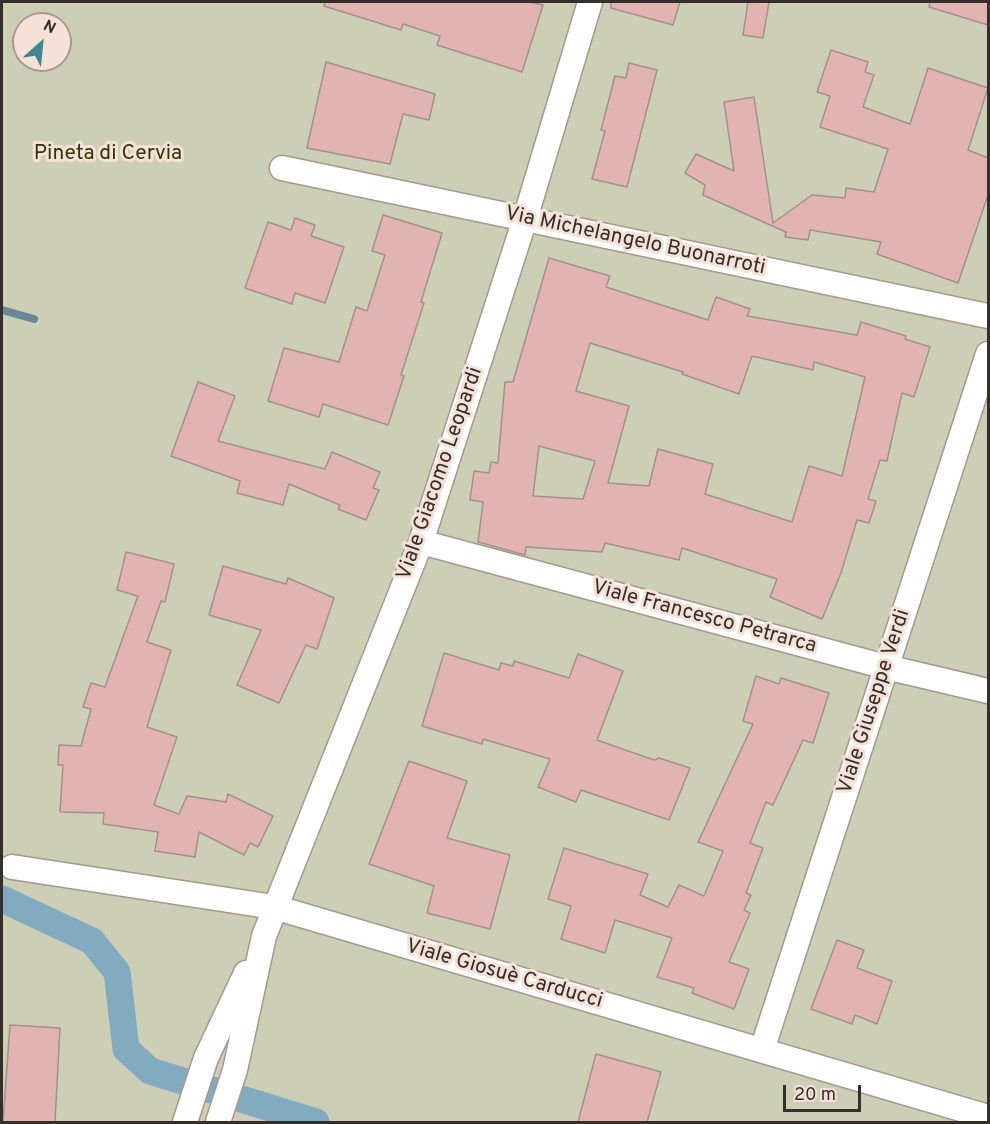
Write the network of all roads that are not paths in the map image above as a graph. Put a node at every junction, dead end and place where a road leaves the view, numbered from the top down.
1 (590, 2) edge
2 (282, 168) dead end
3 (525, 219) junction
4 (988, 316) edge
5 (988, 354) edge
6 (421, 542) junction
7 (886, 667) junction
8 (988, 691) edge
9 (12, 867) dead end
10 (274, 907) junction
11 (264, 936) junction
12 (762, 1050) junction
13 (988, 1117) edge
14 (186, 1118) edge
15 (218, 1122) edge

1 - 3 street, Viale Giacomo Leopardi
2 - 3 street, Via Michelangelo Buonarroti
3 - 4 street, Via Michelangelo Buonarroti
3 - 6 street, Viale Giacomo Leopardi
5 - 7 street, Viale Giuseppe Verdi
6 - 7 street, Viale Francesco Petrarca
6 - 10 street, Viale Giacomo Leopardi
7 - 8 street, Viale Francesco Petrarca
7 - 12 street, Viale Giuseppe Verdi
9 - 10 street, Viale Giosuè Carducci
10 - 11 street, Viale Giacomo Leopardi
10 - 12 street, Viale Giosuè Carducci
11 - 14 street, Viale Giacomo Leopardi
11 - 15 street, Viale Giacomo Leopardi
12 - 13 street, Viale Giosuè Carducci

